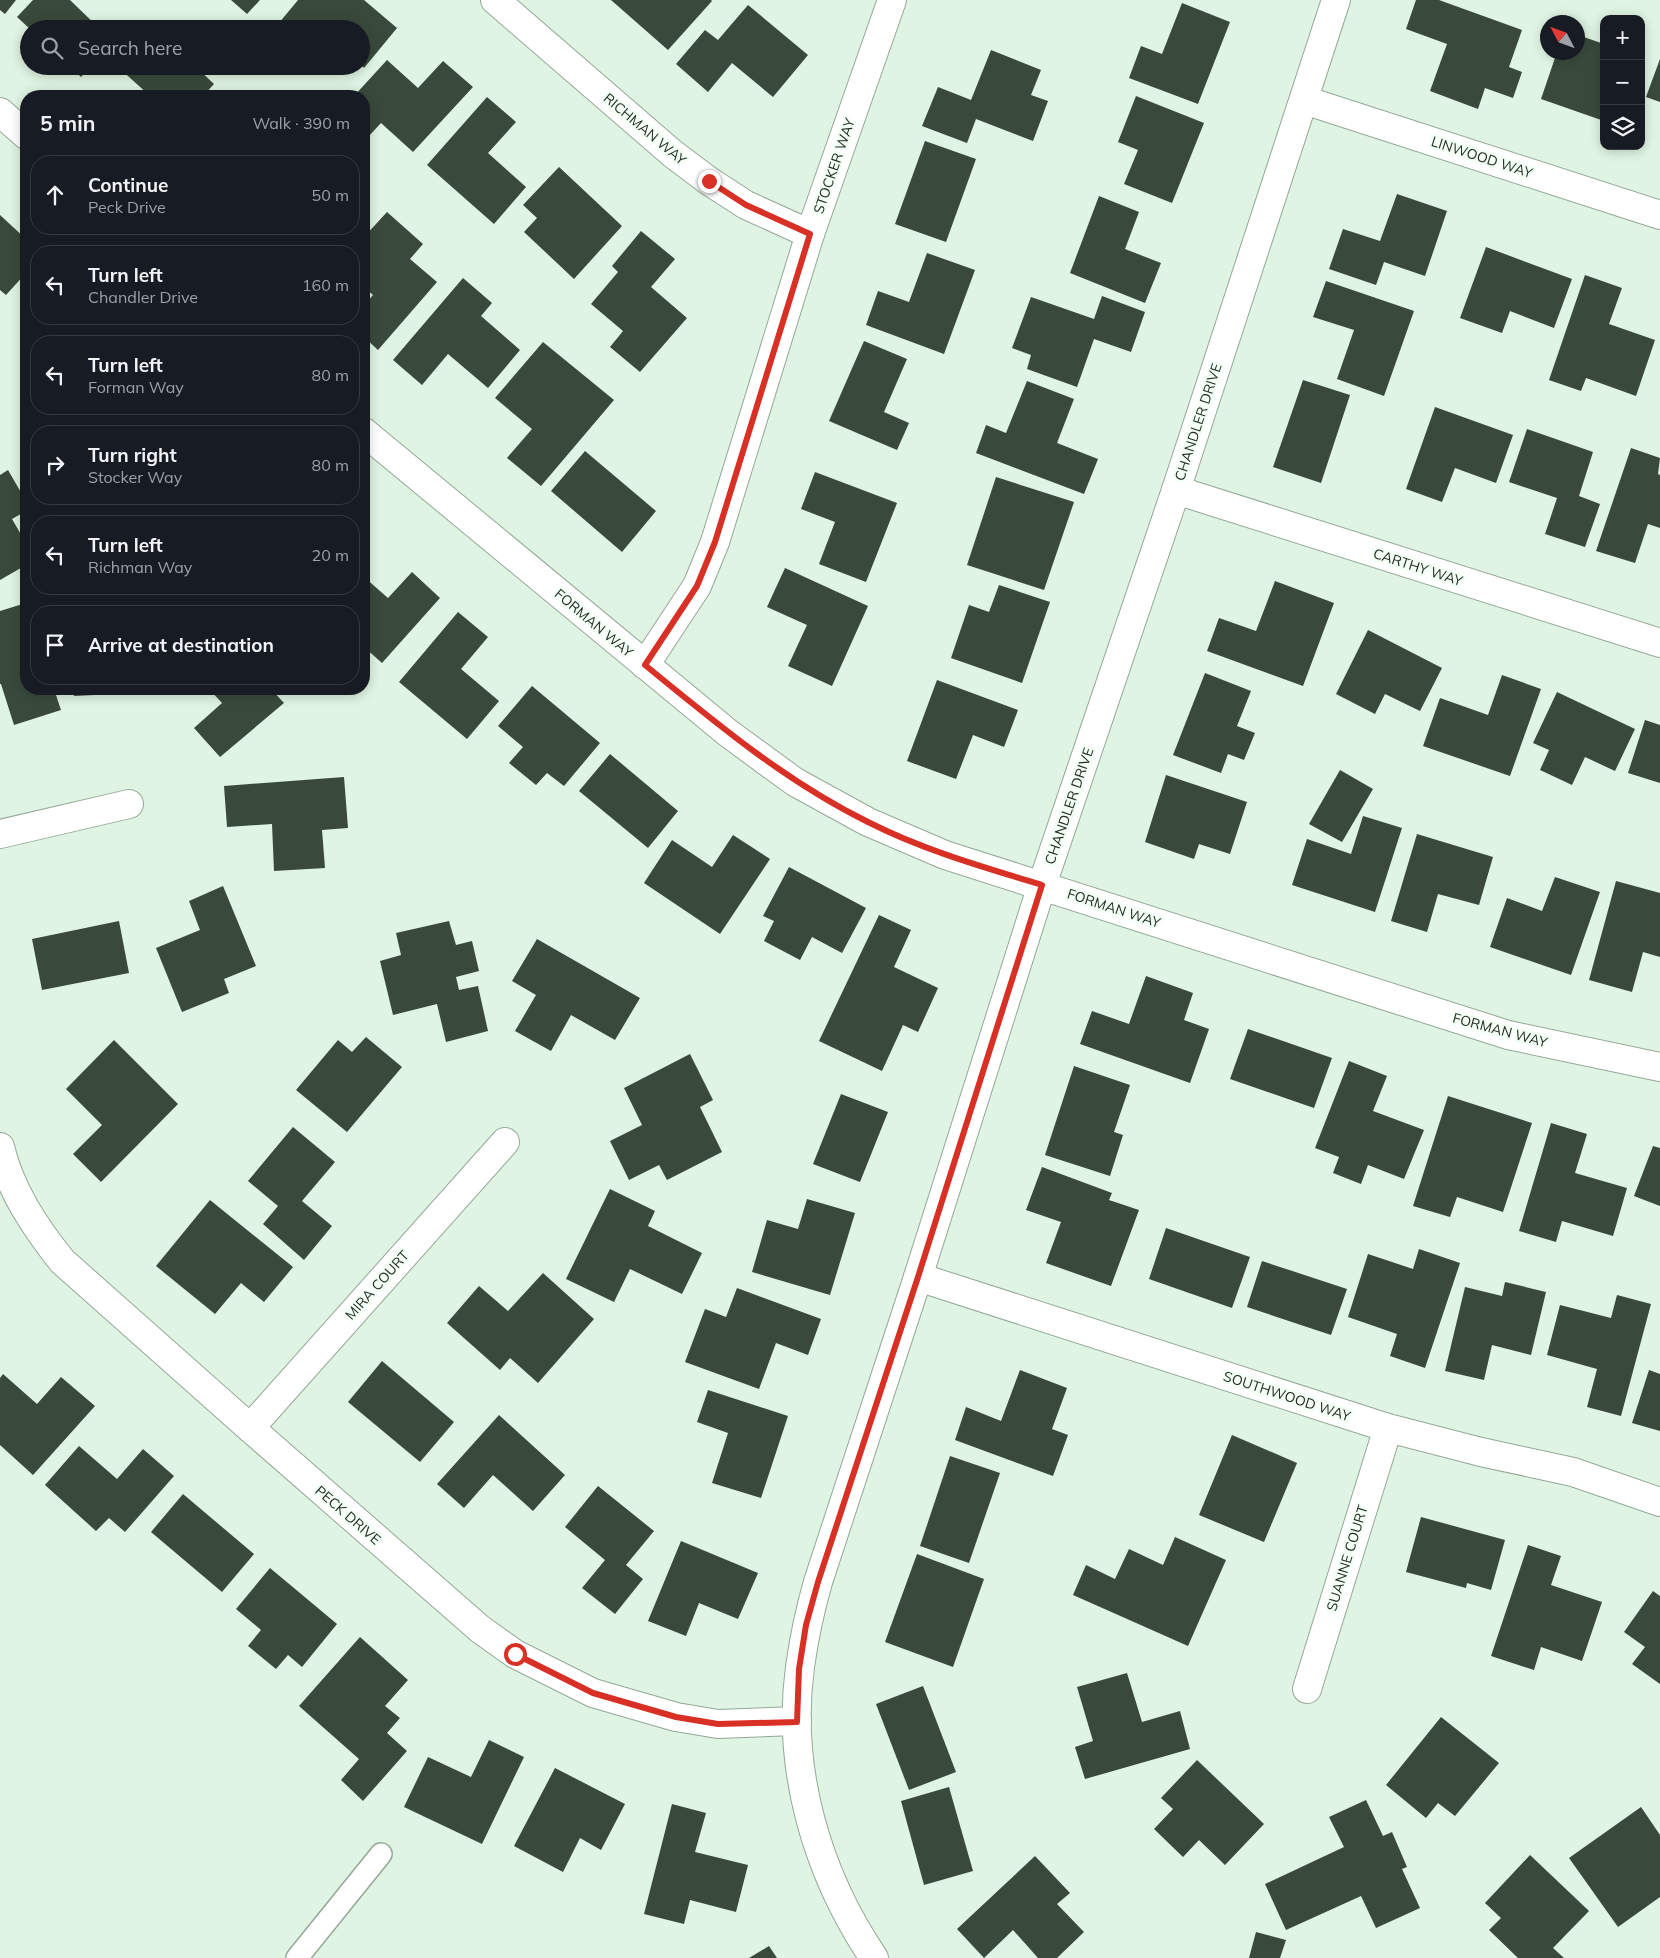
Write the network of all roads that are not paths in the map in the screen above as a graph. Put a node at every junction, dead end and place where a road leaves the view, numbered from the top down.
1 (495, 0) edge
2 (892, 0) edge
3 (1336, 0) edge
4 (1304, 100) junction
5 (0, 112) edge
6 (20, 130) edge
7 (1660, 215) edge
8 (810, 234) junction
9 (370, 437) edge
10 (1176, 490) junction
11 (1660, 643) edge
12 (645, 665) junction
13 (130, 804) dead end
14 (0, 834) edge
15 (1042, 885) junction
16 (1660, 1067) edge
17 (505, 1142) dead end
18 (0, 1150) edge
19 (918, 1277) junction
20 (250, 1428) junction
21 (1388, 1428) junction
22 (1660, 1502) edge
23 (1307, 1689) dead end
24 (797, 1722) junction
25 (381, 1854) dead end
26 (297, 1958) edge
27 (874, 1958) edge

1 - 8 street, RICHMAN WAY
2 - 8 street, STOCKER WAY
3 - 4 street, CHANDLER DRIVE
4 - 7 street, LINWOOD WAY
4 - 10 street, CHANDLER DRIVE
5 - 6 street
8 - 12 street, STOCKER WAY
9 - 12 street, FORMAN WAY
10 - 11 street, CARTHY WAY
10 - 15 street, CHANDLER DRIVE
12 - 15 street, FORMAN WAY
13 - 14 street
15 - 16 street, FORMAN WAY
15 - 19 street, CHANDLER DRIVE
17 - 20 street, MIRA COURT
18 - 20 street, PECK DRIVE
19 - 21 street, SOUTHWOOD WAY
19 - 24 street, CHANDLER DRIVE
20 - 24 street, PECK DRIVE
21 - 22 street, SOUTHWOOD WAY
21 - 23 street, SUANNE COURT
24 - 27 street, CHANDLER DRIVE
25 - 26 lane

